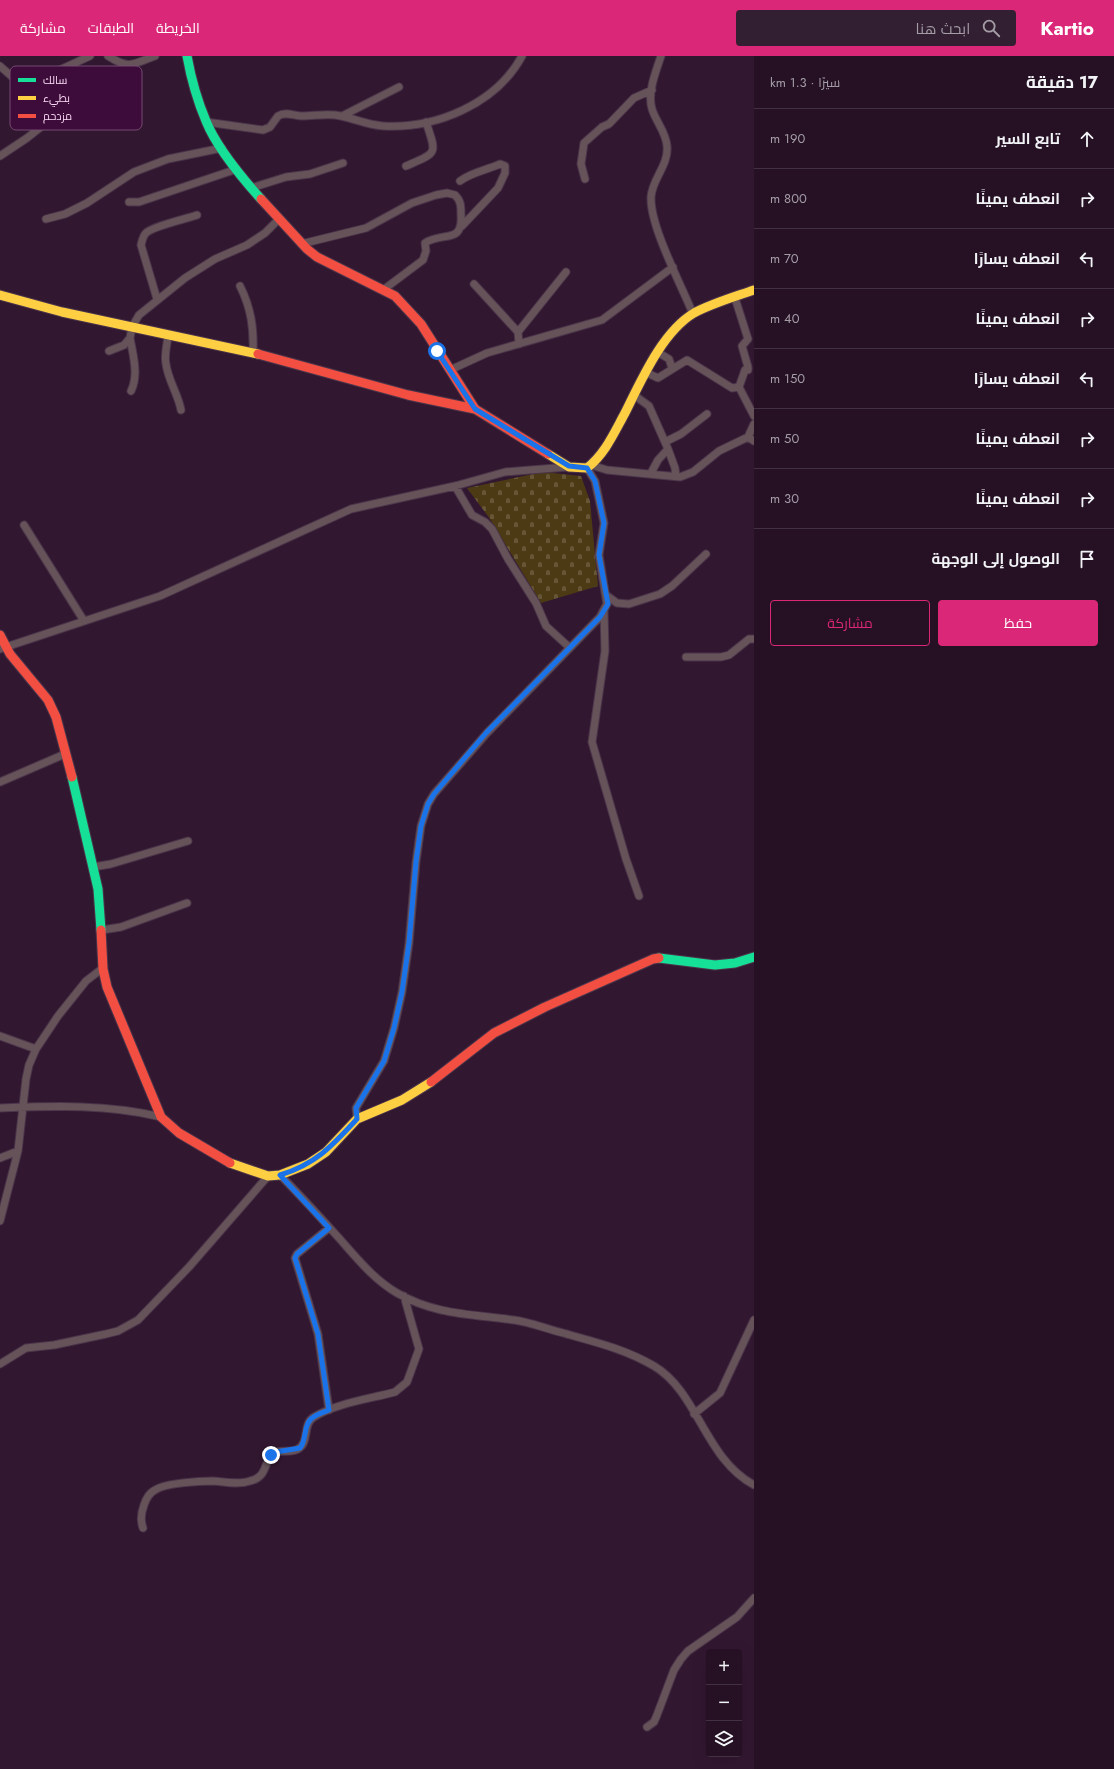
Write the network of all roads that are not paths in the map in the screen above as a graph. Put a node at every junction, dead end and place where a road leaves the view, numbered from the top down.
1 (90, 56) edge
2 (108, 56) edge
3 (155, 56) edge
4 (187, 56) edge
5 (522, 56) edge
6 (661, 56) edge
7 (0, 66) edge
8 (68, 66) edge
9 (10, 75) edge
10 (399, 87) dead end
11 (652, 90) junction
12 (342, 116) junction
13 (206, 122) junction
14 (426, 122) junction
15 (37, 130) edge
16 (222, 148) junction
17 (0, 156) edge
18 (343, 163) dead end
19 (406, 166) dead end
20 (237, 169) junction
21 (585, 179) dead end
22 (460, 180) dead end
23 (251, 188) junction
24 (129, 202) dead end
25 (197, 215) dead end
26 (279, 219) junction
27 (46, 220) dead end
28 (462, 226) junction
29 (301, 244) junction
30 (673, 267) junction
31 (566, 272) dead end
32 (474, 284) dead end
33 (240, 286) dead end
34 (383, 290) junction
35 (754, 290) edge
36 (0, 295) edge
37 (735, 298) junction
38 (157, 299) junction
39 (693, 314) junction
40 (132, 327) junction
41 (518, 332) junction
42 (168, 336) junction
43 (130, 338) junction
44 (519, 344) junction
45 (109, 352) dead end
46 (253, 353) junction
47 (659, 353) junction
48 (672, 368) junction
49 (450, 370) junction
50 (646, 372) junction
51 (739, 387) junction
52 (131, 391) dead end
53 (634, 395) junction
54 (475, 409) junction
55 (181, 410) dead end
56 (707, 414) dead end
57 (754, 416) edge
58 (754, 424) edge
59 (752, 441) edge
60 (666, 446) junction
61 (569, 466) junction
62 (589, 466) junction
63 (651, 473) junction
64 (676, 476) junction
65 (455, 486) junction
66 (24, 525) dead end
67 (706, 554) dead end
68 (606, 595) junction
69 (604, 610) junction
70 (84, 621) junction
71 (0, 636) edge
72 (754, 639) edge
73 (569, 647) junction
74 (3, 648) edge
75 (686, 657) dead end
76 (65, 754) junction
77 (0, 782) edge
78 (188, 841) dead end
79 (93, 867) junction
80 (639, 896) dead end
81 (187, 903) dead end
82 (102, 930) junction
83 (754, 957) edge
84 (103, 968) junction
85 (0, 1036) edge
86 (36, 1049) junction
87 (23, 1107) junction
88 (0, 1108) edge
89 (161, 1117) junction
90 (357, 1119) junction
91 (18, 1151) junction
92 (0, 1158) edge
93 (280, 1175) junction
94 (268, 1176) junction
95 (0, 1221) edge
96 (329, 1228) junction
97 (404, 1296) junction
98 (754, 1320) edge
99 (0, 1364) edge
100 (329, 1410) junction
101 (694, 1414) junction
102 (754, 1485) edge
103 (143, 1528) dead end
104 (754, 1598) edge
105 (647, 1727) dead end

1 - 8 street
2 - 3 street
4 - 13 street
5 - 14 street
6 - 11 street
7 - 9 street
10 - 12 street
11 - 21 street
11 - 30 street
12 - 13 street
12 - 14 street
13 - 16 street
14 - 19 street
15 - 17 street
16 - 20 street
16 - 27 street
18 - 23 street
20 - 23 street
20 - 24 street
22 - 28 street
23 - 26 street
25 - 38 street
26 - 29 street
26 - 38 street
28 - 29 street
28 - 34 street
29 - 34 street
30 - 39 street
30 - 44 street
31 - 41 street
32 - 41 street
33 - 46 street
34 - 49 street
35 - 37 street
36 - 40 street
37 - 39 street
37 - 51 street
38 - 40 street
39 - 47 street
40 - 42 street
40 - 43 street
41 - 44 street
42 - 46 street
42 - 55 street
43 - 45 street
43 - 52 street
44 - 49 street
46 - 54 street
47 - 48 street
47 - 50 street
48 - 50 street
48 - 51 street
49 - 54 street
50 - 53 street
51 - 57 street
53 - 60 street
53 - 62 street
54 - 61 street
56 - 60 street
58 - 59 street
59 - 64 street
60 - 63 street
60 - 64 street
61 - 62 street
61 - 65 street
62 - 63 street
62 - 68 street
63 - 64 street
65 - 70 street
65 - 73 street
66 - 70 street
67 - 68 street
68 - 69 street
69 - 73 street
69 - 80 street
70 - 74 street
71 - 74 street
72 - 75 street
73 - 90 street
74 - 76 street
76 - 77 street
76 - 79 street
78 - 79 street
79 - 82 street
81 - 82 street
82 - 84 street
83 - 90 street
84 - 86 street
84 - 89 street
85 - 86 street
86 - 87 street
87 - 88 street
87 - 89 street
87 - 91 street
89 - 94 street
90 - 93 street
91 - 92 street
91 - 95 street
93 - 94 street
93 - 96 street
94 - 99 street
96 - 97 street
96 - 100 street
97 - 100 street
97 - 101 street
98 - 101 street
100 - 103 street
101 - 102 street
104 - 105 street

